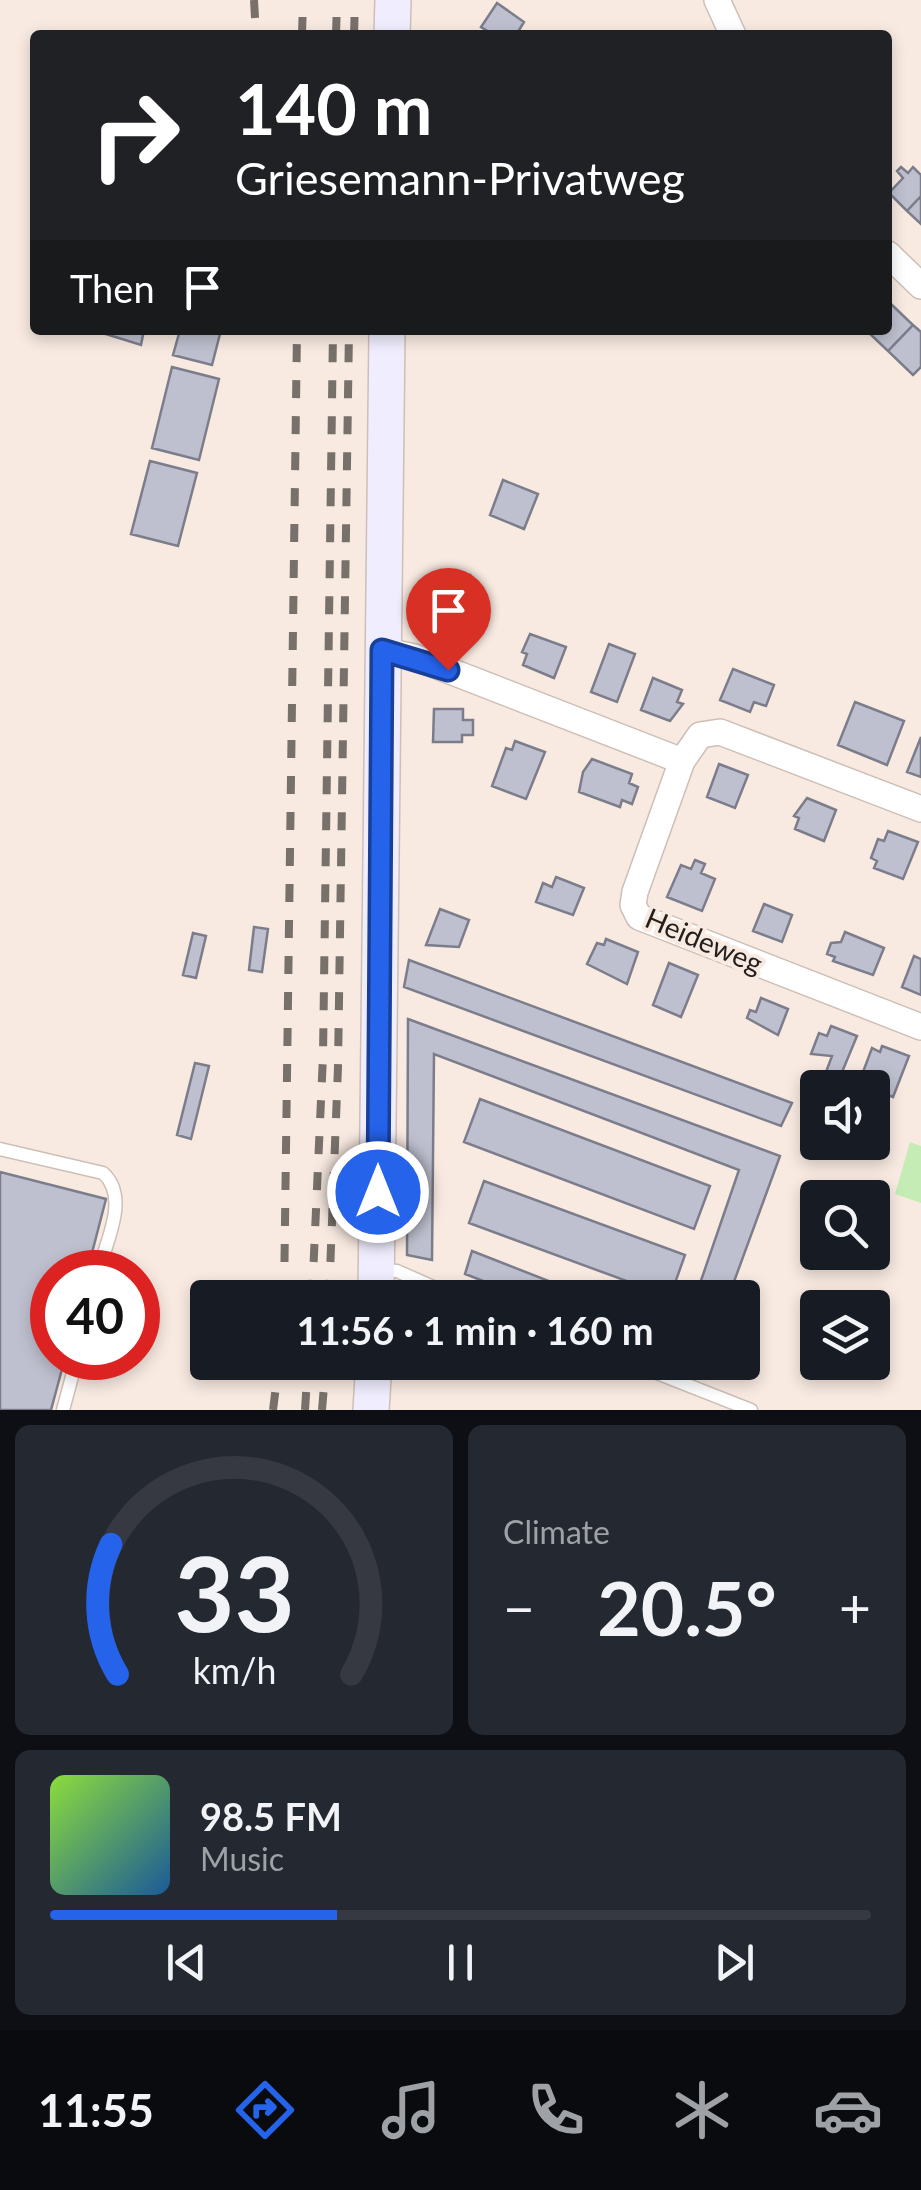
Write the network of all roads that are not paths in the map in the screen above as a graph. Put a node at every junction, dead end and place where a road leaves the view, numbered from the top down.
1 (393, 0) edge
2 (717, 0) edge
3 (392, 30) edge
4 (731, 30) edge
5 (892, 258) edge
6 (921, 286) edge
7 (387, 335) edge
8 (382, 650) junction
9 (682, 761) junction
10 (921, 809) edge
11 (921, 1028) edge
12 (0, 1149) edge
13 (104, 1250) edge
14 (376, 1280) edge
15 (382, 1280) edge
16 (417, 1280) edge
17 (70, 1380) edge
18 (373, 1380) edge
19 (675, 1380) edge
20 (63, 1410) edge
21 (371, 1410) edge
22 (751, 1410) edge

1 - 3 street
2 - 4 street
5 - 6 street
7 - 8 street
8 - 9 street
8 - 14 street
9 - 10 street
9 - 11 street, Heideweg
12 - 13 lane
15 - 16 lane
17 - 20 lane
18 - 21 street
19 - 22 lane

